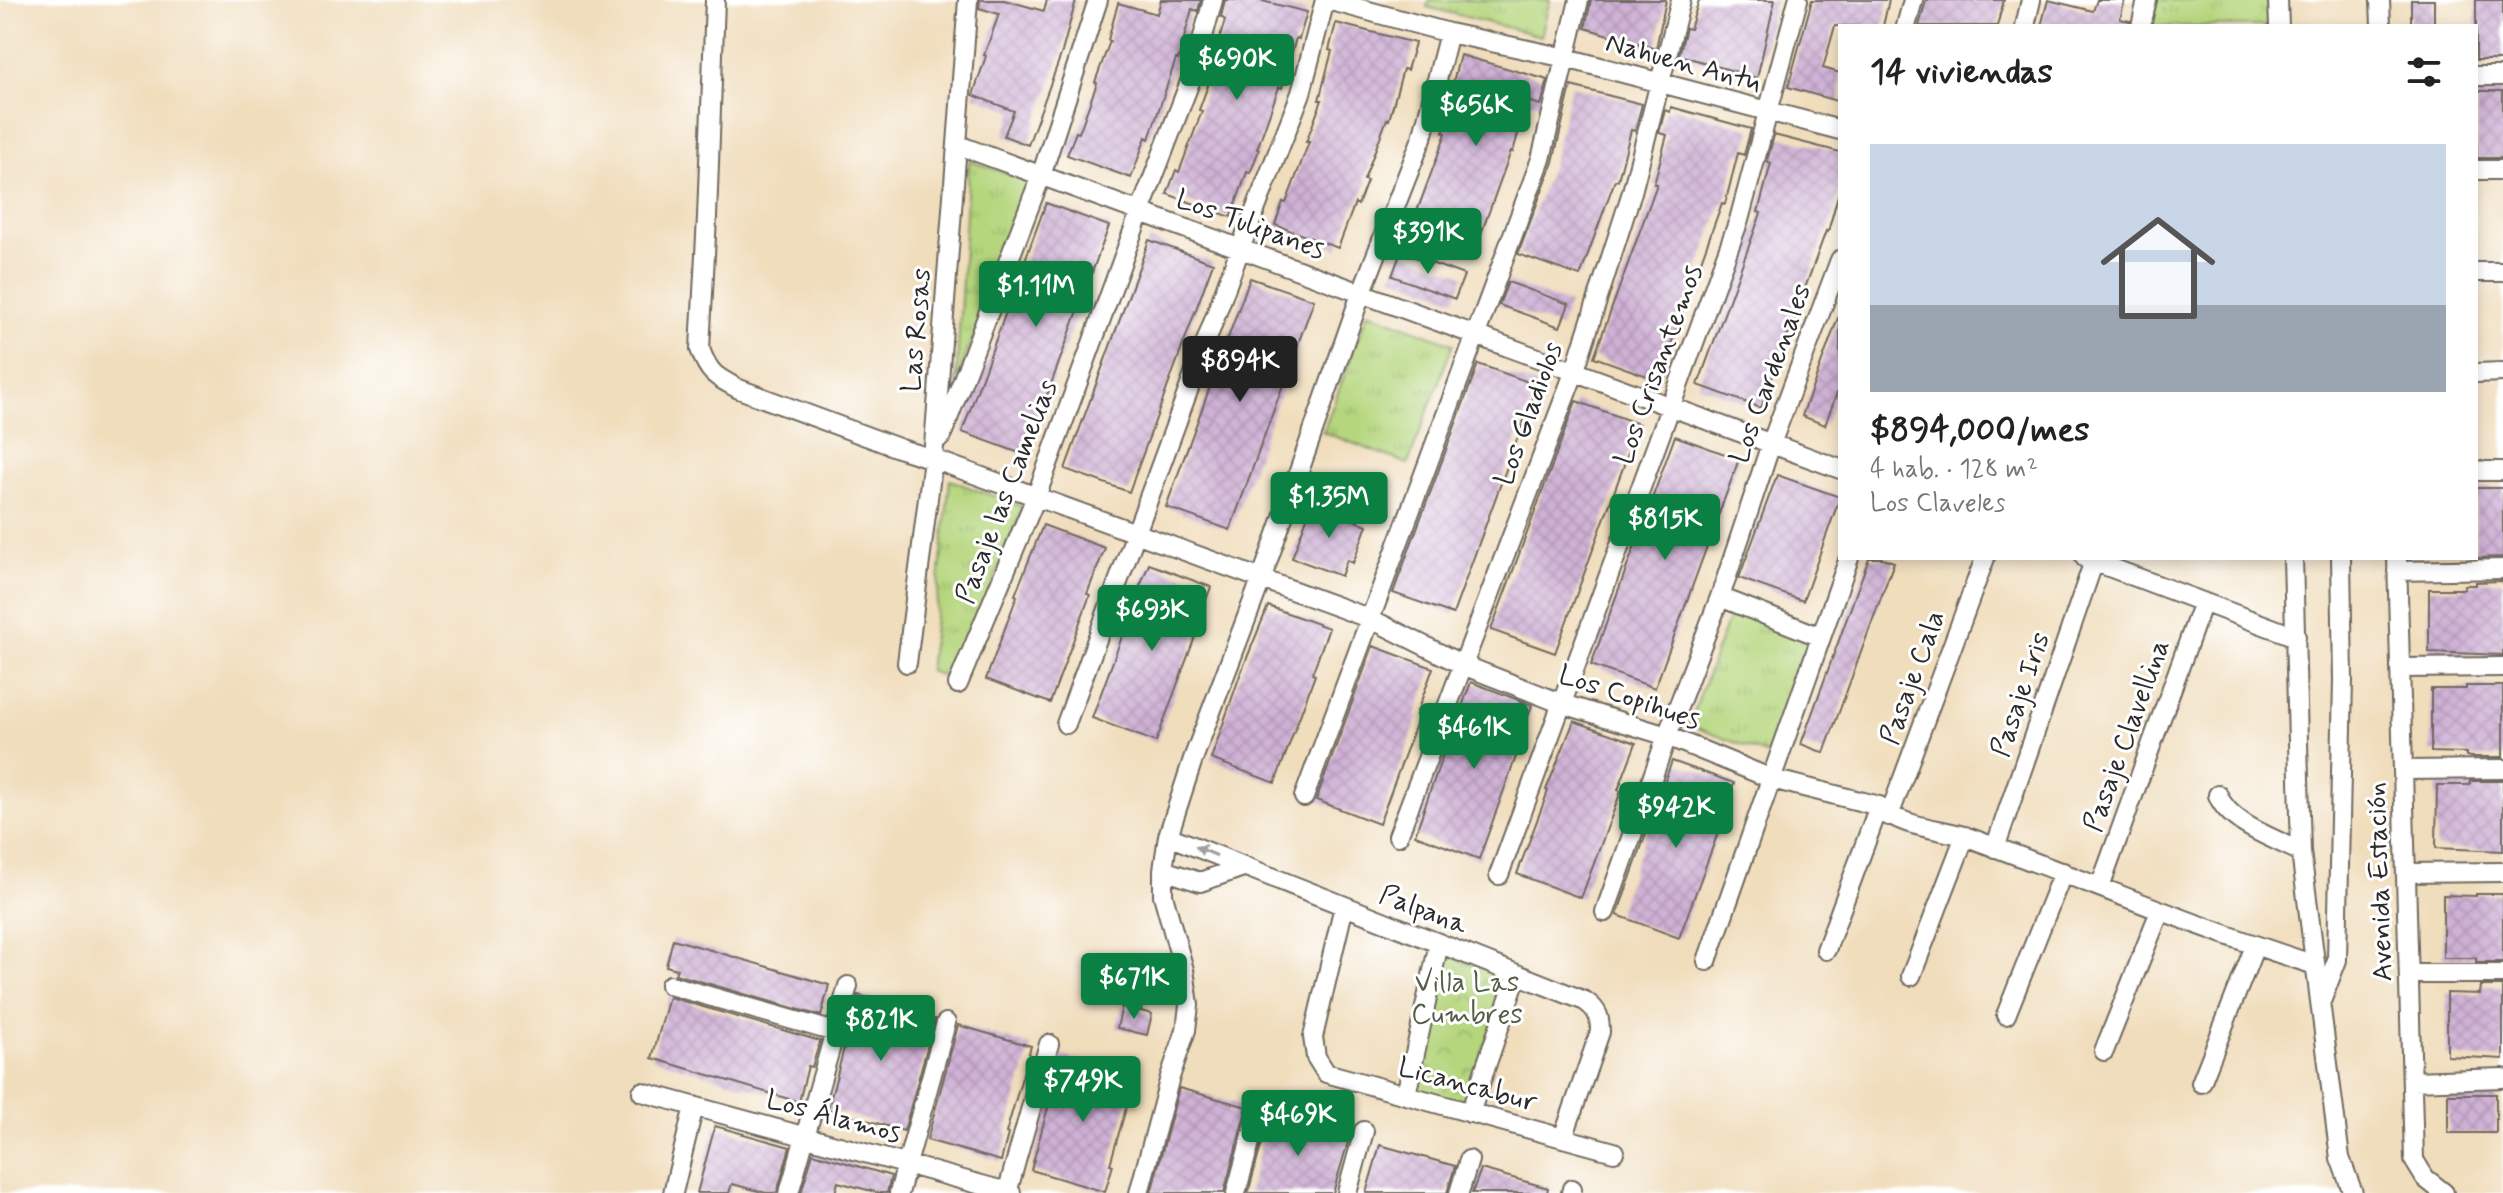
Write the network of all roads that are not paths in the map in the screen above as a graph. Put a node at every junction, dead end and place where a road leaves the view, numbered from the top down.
1 (715, 0) edge
2 (968, 0) edge
3 (1098, 0) edge
4 (1213, 0) edge
5 (1326, 0) edge
6 (1579, 0) edge
7 (1681, 0) edge
8 (1798, 0) edge
9 (1913, 0) edge
10 (2031, 0) edge
11 (2147, 0) edge
12 (2278, 0) edge
13 (2380, 0) edge
14 (1907, 24) edge
15 (2025, 24) edge
16 (2141, 24) edge
17 (2279, 24) edge
18 (2381, 24) edge
19 (1449, 33) junction
20 (1566, 58) junction
21 (2478, 76) edge
22 (2503, 76) edge
23 (1659, 84) junction
24 (1769, 112) junction
25 (1838, 129) edge
26 (958, 145) junction
27 (2478, 170) edge
28 (2503, 170) edge
29 (1041, 176) junction
30 (1140, 212) junction
31 (1240, 249) junction
32 (1838, 265) edge
33 (2478, 272) edge
34 (2503, 272) edge
35 (1361, 294) junction
36 (1474, 335) junction
37 (2503, 372) edge
38 (1574, 373) junction
39 (2478, 373) edge
40 (1671, 408) junction
41 (1771, 444) junction
42 (933, 459) junction
43 (1838, 468) edge
44 (2478, 471) edge
45 (2503, 471) edge
46 (1036, 497) junction
47 (1136, 533) junction
48 (1848, 560) edge
49 (1984, 560) edge
50 (2091, 560) edge
51 (2094, 560) edge
52 (2293, 560) edge
53 (2341, 560) edge
54 (2397, 564) edge
55 (2503, 569) edge
56 (1261, 580) junction
57 (1720, 597) junction
58 (2203, 602) junction
59 (1371, 619) junction
60 (1821, 637) junction
61 (2296, 637) junction
62 (907, 663) dead end
63 (1463, 665) junction
64 (2503, 667) edge
65 (2400, 668) junction
66 (958, 684) dead end
67 (1563, 704) junction
68 (1066, 724) dead end
69 (1667, 736) junction
70 (2503, 769) edge
71 (2403, 770) junction
72 (1772, 779) junction
73 (2218, 795) dead end
74 (1304, 797) dead end
75 (1884, 811) junction
76 (1168, 836) junction
77 (1398, 836) dead end
78 (1965, 836) junction
79 (1995, 848) junction
80 (2301, 852) junction
81 (1243, 867) junction
82 (1163, 870) junction
83 (2063, 872) junction
84 (2503, 872) edge
85 (2406, 873) junction
86 (1499, 875) dead end
87 (2100, 887) junction
88 (1344, 906) junction
89 (2160, 911) junction
90 (1605, 912) dead end
91 (1439, 943) junction
92 (2255, 946) junction
93 (1826, 950) dead end
94 (1707, 961) dead end
95 (2315, 965) junction
96 (2409, 974) junction
97 (2503, 974) edge
98 (1517, 975) junction
99 (1911, 976) dead end
100 (670, 985) dead end
101 (848, 986) dead end
102 (2321, 1002) junction
103 (2006, 1015) dead end
104 (946, 1023) dead end
105 (835, 1032) junction
106 (1049, 1044) dead end
107 (2104, 1051) dead end
108 (2503, 1078) edge
109 (2412, 1081) junction
110 (2201, 1083) dead end
111 (642, 1092) dead end
112 (1406, 1095) junction
113 (1261, 1102) dead end
114 (694, 1106) junction
115 (1470, 1113) junction
116 (1364, 1131) dead end
117 (805, 1136) junction
118 (1563, 1138) junction
119 (1614, 1152) dead end
120 (1469, 1160) dead end
121 (907, 1164) junction
122 (673, 1193) edge
123 (789, 1193) edge
124 (899, 1193) edge
125 (1009, 1193) edge
126 (1139, 1193) edge
127 (1236, 1193) edge
128 (1347, 1193) edge
129 (1459, 1193) edge
130 (2353, 1193) edge
131 (2444, 1193) edge

1 - 42 street, Los Copihues
2 - 26 street, Las Rosas
3 - 29 street
4 - 30 street, Pasaje las Camelias
5 - 19 street, Nahuen Antu
5 - 31 street
6 - 20 street
7 - 23 street, Los Gladiolos
8 - 24 street, Los Crisantemos
9 - 14 street
10 - 15 street
11 - 16 street
12 - 17 street
13 - 18 street
19 - 20 street, Nahuen Antu
19 - 35 street
20 - 23 street, Nahuen Antu
20 - 36 street
21 - 22 street
23 - 24 street, Nahuen Antu
23 - 38 street, Los Gladiolos
24 - 25 street, Nahuen Antu
24 - 40 street, Los Crisantemos
26 - 29 street, Los Tulipanes
26 - 42 street, Las Rosas
27 - 28 street
29 - 30 street, Los Tulipanes
29 - 42 street
30 - 31 street, Los Tulipanes
30 - 46 street, Pasaje las Camelias
31 - 35 street, Los Tulipanes
31 - 47 street
32 - 41 street, Los Cardenales
33 - 34 street
35 - 36 street, Los Tulipanes
35 - 56 street
36 - 38 street, Los Tulipanes
36 - 59 street
37 - 39 street
38 - 40 street, Los Tulipanes
38 - 63 street, Los Gladiolos
40 - 41 street, Los Tulipanes
40 - 67 street, Los Crisantemos
41 - 43 street, Los Tulipanes
41 - 57 street, Los Cardenales
42 - 46 street, Los Copihues
42 - 62 street, Las Rosas
44 - 45 street
46 - 47 street, Los Copihues
46 - 66 street, Pasaje las Camelias
47 - 56 street, Los Copihues
47 - 68 street
48 - 60 street
49 - 75 street, Pasaje Cala
50 - 79 street, Pasaje Iris
51 - 58 street
52 - 61 street
53 - 102 street
54 - 55 street
54 - 65 street, Avenida Estación
56 - 59 street, Los Copihues
56 - 76 street
57 - 60 street
57 - 69 street, Los Cardenales
58 - 61 street
58 - 87 street, Pasaje Clavellina
59 - 63 street, Los Copihues
59 - 74 street
60 - 72 street
61 - 80 street
63 - 67 street, Los Copihues
63 - 77 street, Los Gladiolos
64 - 65 street
65 - 71 street, Avenida Estación
67 - 69 street, Los Copihues
67 - 86 street, Los Crisantemos
69 - 72 street, Los Copihues
69 - 90 street, Los Cardenales
70 - 71 street
71 - 85 street, Avenida Estación
72 - 75 street, Los Copihues
72 - 94 street
73 - 80 street
75 - 78 street, Los Copihues
75 - 93 street, Pasaje Cala
81 -> 76 street, Palpana
76 - 82 street
78 - 79 street, Los Copihues
78 - 99 street
79 - 83 street, Los Copihues
80 - 95 street
81 - 82 street
81 - 88 street, Palpana
82 - 126 street
83 - 87 street, Los Copihues
83 - 103 street
84 - 85 street
85 - 96 street, Avenida Estación
87 - 89 street, Los Copihues
88 - 91 street, Palpana
88 - 112 street, Licancabur
89 - 92 street, Los Copihues
89 - 107 street
91 - 98 street, Palpana
91 - 112 street
92 - 95 street, Los Copihues
92 - 110 street
95 - 102 street
96 - 97 street
96 - 109 street, Avenida Estación
98 - 115 street
98 - 118 street, Palpana
100 - 105 street
101 - 105 street
102 - 130 street
104 - 121 street
105 - 117 street
106 - 125 street
108 - 109 street
109 - 131 street, Avenida Estación
111 - 114 street, Los Álamos
112 - 115 street, Licancabur
113 - 127 street
114 - 117 street, Los Álamos
114 - 122 street
115 - 118 street, Licancabur
116 - 128 street
117 - 121 street, Los Álamos
117 - 123 street
118 - 119 street, Licancabur
120 - 129 street
121 - 124 street
121 - 125 street, Los Álamos

